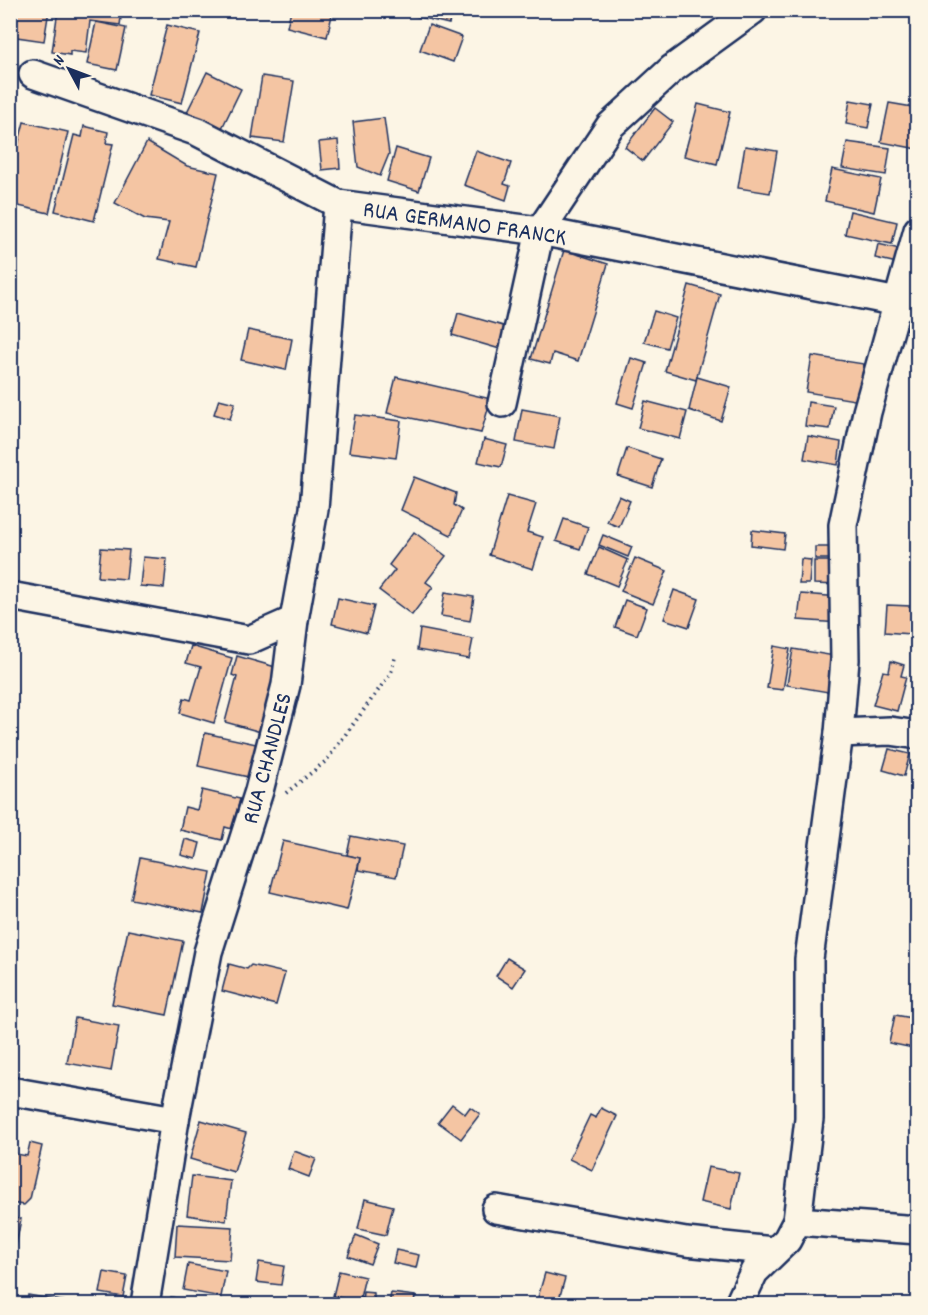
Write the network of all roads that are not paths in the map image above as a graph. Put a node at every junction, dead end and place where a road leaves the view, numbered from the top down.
1 (753, 10) edge
2 (33, 74) dead end
3 (338, 204) junction
4 (918, 230) edge
5 (540, 231) junction
6 (908, 304) edge
7 (502, 403) dead end
8 (10, 596) edge
9 (294, 620) junction
10 (839, 734) junction
11 (918, 735) edge
12 (10, 1091) edge
13 (175, 1120) junction
14 (496, 1209) dead end
15 (798, 1221) junction
16 (918, 1230) edge
17 (773, 1251) junction
18 (145, 1305) edge
19 (739, 1305) edge

1 - 5 street
2 - 3 street, RUA GERMANO FRANCK
3 - 5 street, RUA GERMANO FRANCK
3 - 9 street, RUA CHANDLES
4 - 6 street
5 - 6 street, RUA GERMANO FRANCK
5 - 7 street
6 - 10 street
8 - 9 street
9 - 13 street, RUA CHANDLES
10 - 11 street
10 - 15 street
12 - 13 street
13 - 18 street, RUA CHANDLES
14 - 17 street
15 - 16 street
15 - 17 street
17 - 19 street

